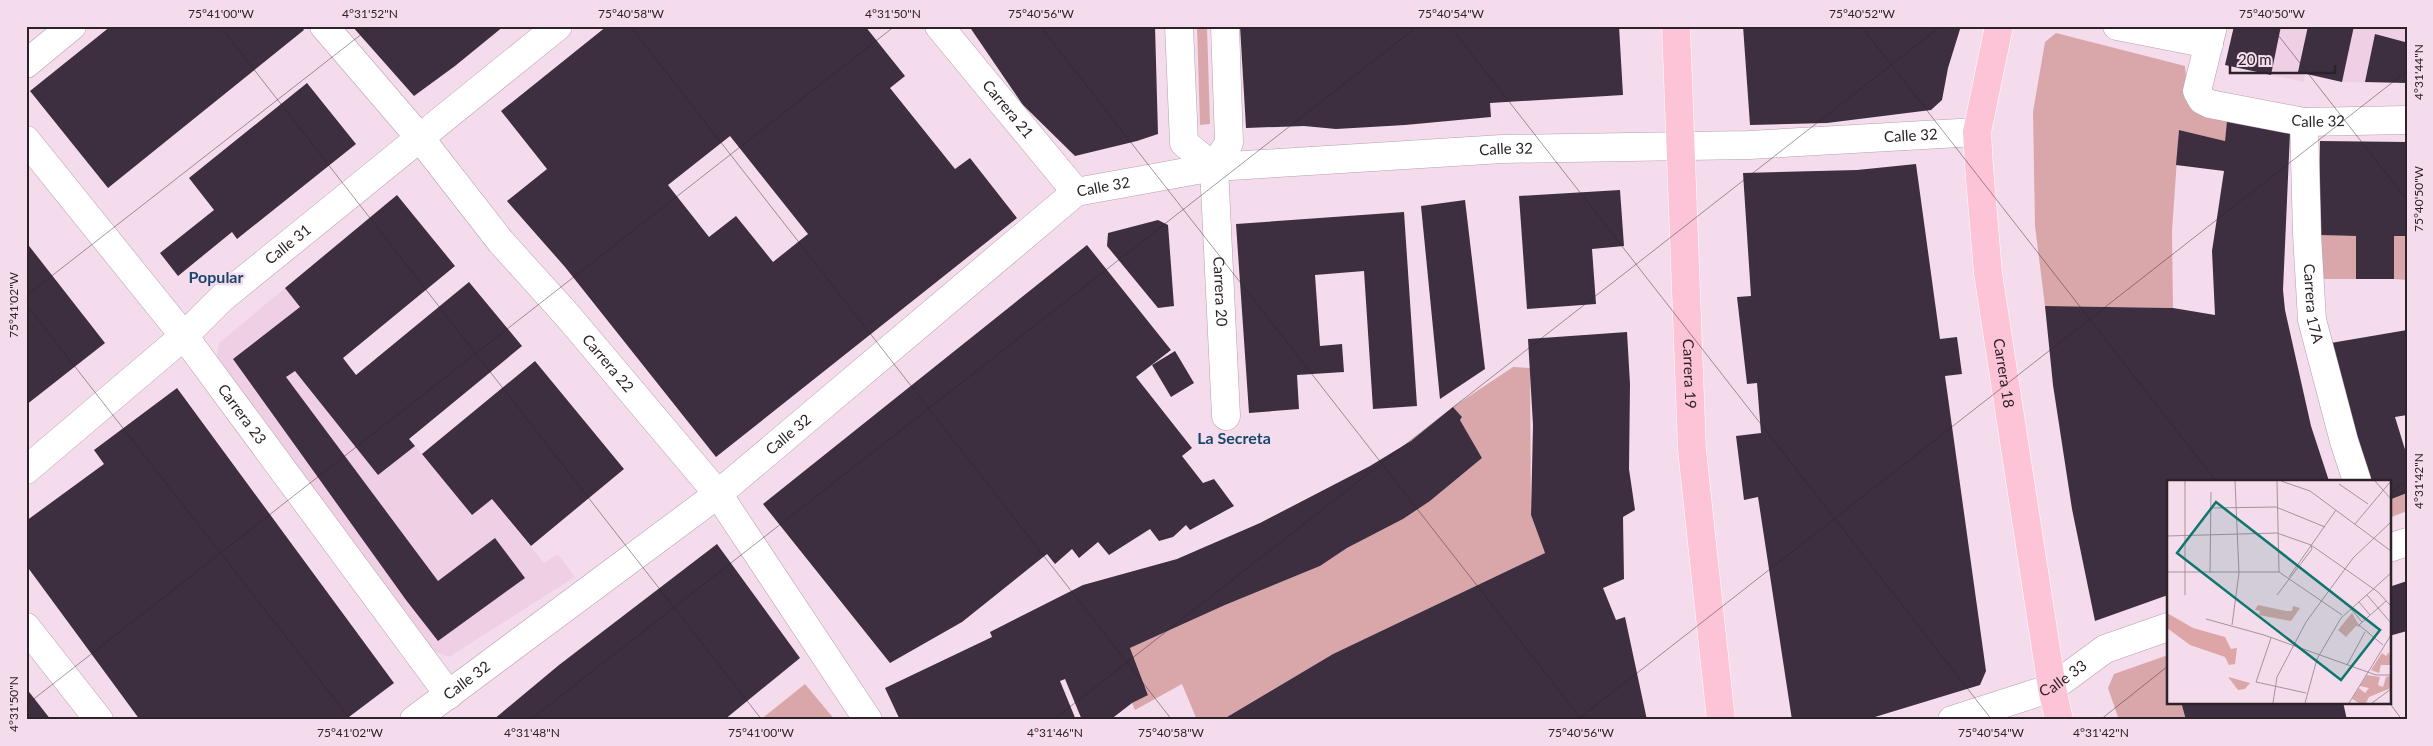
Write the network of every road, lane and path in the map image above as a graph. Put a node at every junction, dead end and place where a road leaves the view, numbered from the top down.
1 (72, 26) edge
2 (324, 26) edge
3 (558, 26) edge
4 (939, 26) edge
5 (1179, 26) edge
6 (1225, 26) edge
7 (1676, 26) edge
8 (1999, 26) edge
9 (2117, 26) edge
10 (2211, 35) edge
11 (26, 64) edge
12 (2407, 120) edge
13 (2304, 122) junction
14 (1977, 132) junction
15 (420, 138) junction
16 (26, 140) edge
17 (1681, 145) junction
18 (1214, 167) junction
19 (1076, 192) junction
20 (184, 336) junction
21 (1226, 416) dead end
22 (26, 470) edge
23 (2357, 480) edge
24 (718, 494) junction
25 (2407, 542) edge
26 (2390, 548) edge
27 (26, 626) edge
28 (2167, 627) edge
29 (2052, 688) junction
30 (449, 695) junction
31 (99, 720) edge
32 (414, 720) edge
33 (868, 720) edge
34 (1721, 720) edge
35 (1952, 720) edge
36 (2059, 720) edge

1 - 11 street
2 - 15 street, Carrera 22
3 - 15 street, Calle 31
4 - 19 street, Carrera 21
5 - 18 street
6 - 18 street
7 - 17 main road, Carrera 19
8 - 14 main road, Carrera 18
9 - 10 street
10 - 13 street, Calle 32
12 - 13 street, Calle 32
13 - 23 street, Carrera 17A
14 - 17 street, Calle 32
14 - 29 main road, Carrera 18
15 - 20 street, Calle 31
15 - 24 street, Carrera 22
16 - 20 street, Carrera 23
17 - 18 street, Calle 32
17 - 34 main road, Carrera 19
18 - 19 street, Calle 32
18 - 21 street, Carrera 20
19 - 24 street, Calle 32
20 - 22 street, Calle 31
20 - 30 street, Carrera 23
24 - 30 street, Calle 32
24 - 33 street, Carrera 22
25 - 26 street
27 - 31 street
28 - 29 street, Calle 33
29 - 35 street, Calle 33
29 - 36 main road, Carrera 18
30 - 32 street, Calle 32

